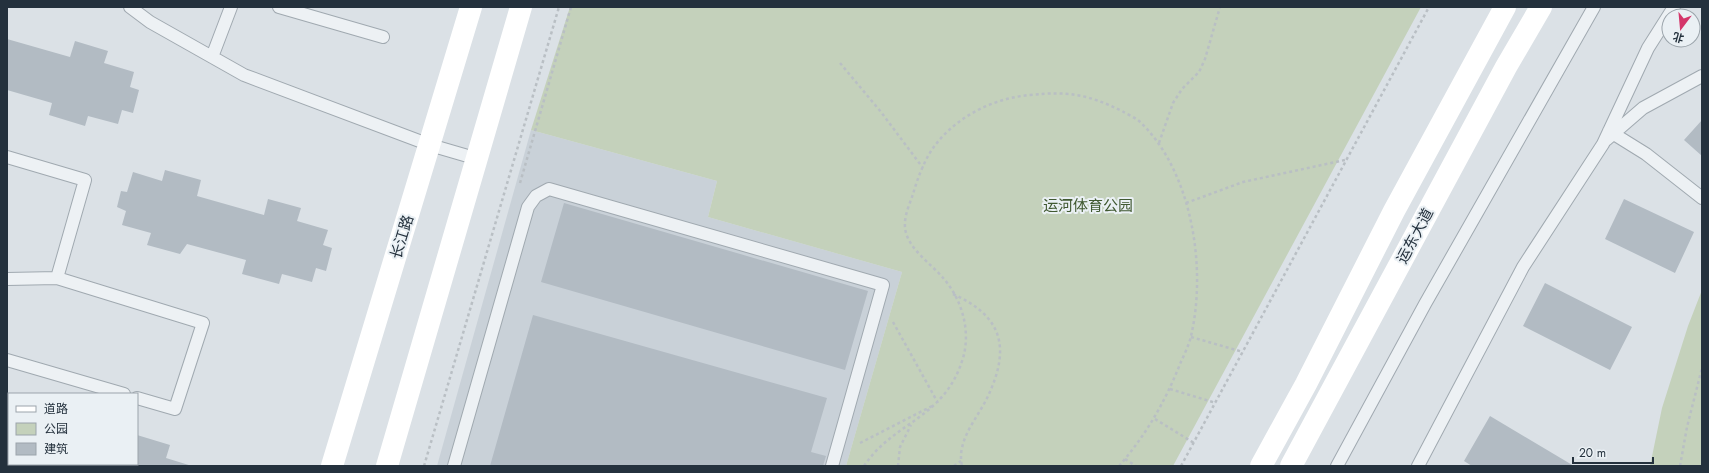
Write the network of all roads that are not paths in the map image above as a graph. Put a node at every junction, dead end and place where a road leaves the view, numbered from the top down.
1 (130, 7) edge
2 (231, 7) edge
3 (280, 7) edge
4 (471, 7) edge
5 (521, 7) edge
6 (1506, 7) edge
7 (1541, 7) edge
8 (1594, 7) edge
9 (1674, 7) edge
10 (383, 37) dead end
11 (212, 57) junction
12 (1702, 76) edge
13 (1611, 133) junction
14 (430, 145) junction
15 (7, 157) edge
16 (478, 159) junction
17 (1702, 198) edge
18 (57, 278) junction
19 (7, 279) edge
20 (7, 360) edge
21 (121, 393) edge
22 (138, 398) edge
23 (833, 461) edge
24 (332, 466) edge
25 (387, 466) edge
26 (454, 466) edge
27 (1261, 466) edge
28 (1291, 466) edge
29 (1337, 466) edge
30 (1418, 466) edge

1 - 11 lane
2 - 11 lane
3 - 10 lane
4 - 14 main road, 长江路
5 - 16 main road
6 - 27 main road, 运东大道
7 - 28 main road, 运东大道
8 - 29 lane
9 - 13 lane
11 - 14 lane
12 - 13 lane
13 - 17 lane
13 - 30 lane
14 - 16 lane
14 - 24 main road, 长江路
15 - 18 lane
16 - 25 main road
18 - 19 lane
18 - 22 lane
20 - 21 lane
23 - 26 lane

